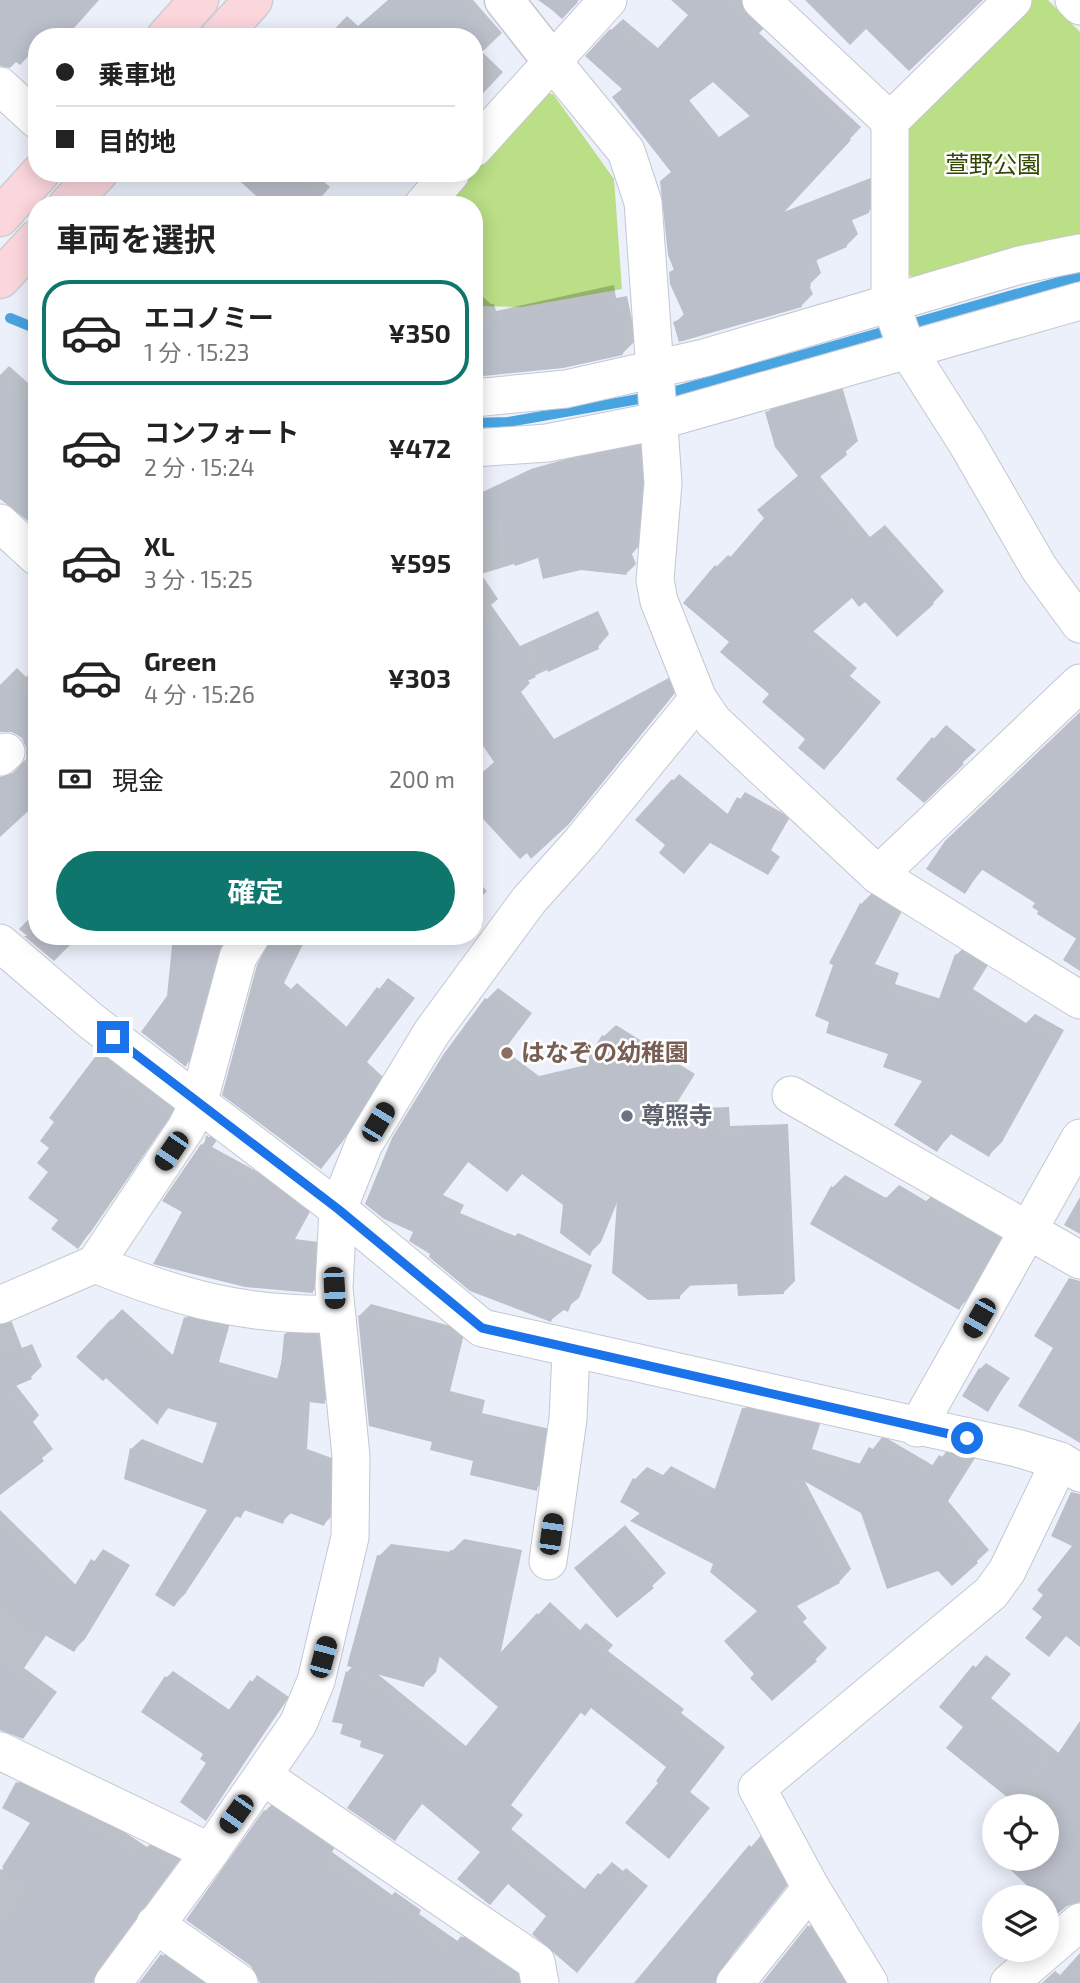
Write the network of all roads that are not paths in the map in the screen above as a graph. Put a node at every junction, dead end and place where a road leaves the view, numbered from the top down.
1 (199, 0) edge
2 (253, 0) edge
3 (504, 0) edge
4 (608, 0) edge
5 (761, 0) edge
6 (1013, 0) edge
7 (1074, 0) edge
8 (1080, 6) edge
9 (174, 28) edge
10 (228, 28) edge
11 (552, 61) junction
12 (0, 86) edge
13 (28, 112) edge
14 (890, 121) junction
15 (483, 138) edge
16 (32, 182) edge
17 (90, 182) edge
18 (443, 182) edge
19 (76, 196) edge
20 (431, 196) edge
21 (0, 217) edge
22 (28, 249) edge
23 (1080, 253) edge
24 (0, 279) edge
25 (1080, 301) edge
26 (898, 326) junction
27 (655, 395) junction
28 (483, 397) edge
29 (483, 447) edge
30 (0, 523) edge
31 (28, 549) edge
32 (1080, 624) edge
33 (1080, 683) edge
34 (698, 699) junction
35 (878, 875) junction
36 (0, 943) edge
37 (245, 945) edge
38 (1080, 1000) edge
39 (791, 1095) dead end
40 (198, 1104) junction
41 (1080, 1138) edge
42 (338, 1209) junction
43 (1028, 1230) junction
44 (1080, 1261) edge
45 (95, 1264) junction
46 (0, 1305) edge
47 (335, 1314) junction
48 (571, 1351) junction
49 (917, 1428) junction
50 (1070, 1467) edge
51 (548, 1561) dead end
52 (0, 1751) edge
53 (263, 1776) junction
54 (210, 1852) junction
55 (811, 1888) junction
56 (1080, 1922) edge
57 (155, 1924) junction
58 (113, 1983) edge
59 (239, 1983) edge
60 (540, 1983) edge
61 (735, 1983) edge
62 (869, 1983) edge
63 (1009, 1983) edge

1 - 9 main road
2 - 10 main road
3 - 11 street
4 - 11 street
5 - 14 street
6 - 14 street
7 - 8 street
11 - 15 street
11 - 27 street
12 - 13 street
14 - 26 street
16 - 21 main road
17 - 19 main road
18 - 20 street
22 - 24 main road
23 - 26 street
25 - 26 street
26 - 27 street
26 - 27 street
26 - 32 street
27 - 28 street
27 - 29 street
27 - 34 street
30 - 31 street
33 - 35 street
34 - 35 street
34 - 42 street
35 - 38 street
36 - 40 street
37 - 40 street
39 - 43 street
40 - 42 street
40 - 45 street
41 - 43 street
42 - 47 street
42 - 48 street
43 - 44 street
43 - 49 street
45 - 46 street
45 - 47 street
47 - 53 street
48 - 49 street
48 - 51 street
49 - 50 street
50 - 55 street
52 - 54 street
53 - 54 street
53 - 60 street
54 - 57 street
55 - 61 street
55 - 62 street
56 - 63 street
57 - 58 street
57 - 59 street

